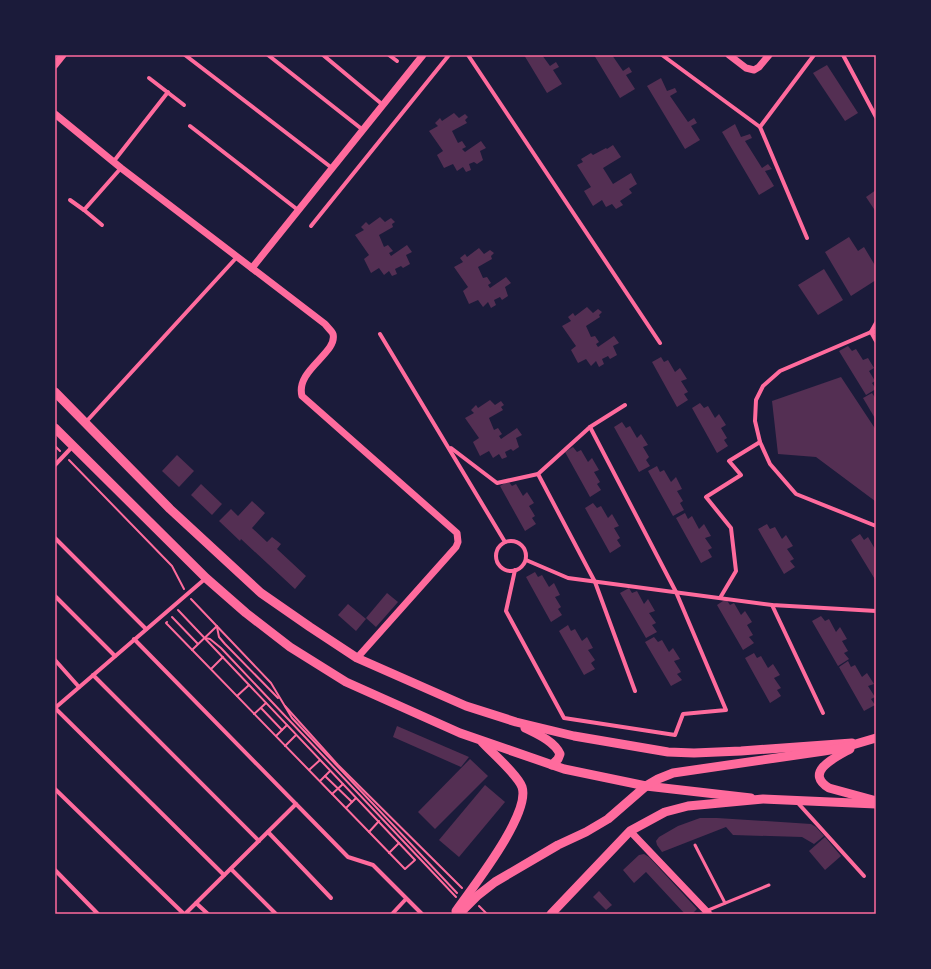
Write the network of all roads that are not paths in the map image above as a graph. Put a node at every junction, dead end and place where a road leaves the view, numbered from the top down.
1 (63, 55) edge
2 (185, 55) edge
3 (268, 55) edge
4 (323, 55) edge
5 (389, 55) edge
6 (422, 55) edge
7 (449, 55) edge
8 (468, 55) edge
9 (662, 55) edge
10 (729, 55) edge
11 (769, 55) edge
12 (814, 55) edge
13 (843, 55) edge
14 (397, 61) dead end
15 (55, 65) edge
16 (149, 78) dead end
17 (168, 92) junction
18 (184, 105) dead end
19 (383, 105) junction
20 (55, 114) edge
21 (876, 116) edge
22 (190, 126) dead end
23 (760, 127) junction
24 (363, 130) junction
25 (114, 161) junction
26 (122, 168) junction
27 (332, 168) junction
28 (70, 200) dead end
29 (84, 210) junction
30 (298, 210) junction
31 (102, 225) dead end
32 (311, 226) dead end
33 (806, 238) dead end
34 (237, 257) junction
35 (252, 268) junction
36 (876, 323) edge
37 (871, 332) junction
38 (876, 332) edge
39 (380, 334) dead end
40 (876, 341) edge
41 (660, 343) dead end
42 (55, 392) edge
43 (625, 405) dead end
44 (85, 423) junction
45 (590, 427) junction
46 (55, 428) edge
47 (760, 442) junction
48 (73, 446) junction
49 (448, 446) junction
50 (55, 465) edge
51 (538, 474) junction
52 (876, 526) edge
53 (55, 538) edge
54 (505, 542) junction
55 (526, 560) junction
56 (515, 570) junction
57 (206, 578) junction
58 (595, 582) junction
59 (676, 592) junction
60 (55, 596) edge
61 (720, 598) junction
62 (772, 605) junction
63 (876, 611) edge
64 (146, 629) junction
65 (134, 639) junction
66 (115, 656) junction
67 (357, 658) junction
68 (55, 660) edge
69 (93, 674) junction
70 (79, 687) junction
71 (635, 691) dead end
72 (55, 708) edge
73 (823, 713) dead end
74 (516, 722) junction
75 (876, 738) edge
76 (482, 742) junction
77 (861, 742) junction
78 (552, 765) junction
79 (646, 786) junction
80 (55, 789) edge
81 (763, 799) junction
82 (795, 800) junction
83 (876, 801) edge
84 (296, 804) junction
85 (876, 804) edge
86 (630, 831) junction
87 (268, 832) junction
88 (259, 841) junction
89 (695, 845) dead end
90 (230, 869) junction
91 (55, 870) edge
92 (224, 875) junction
93 (864, 876) dead end
94 (769, 885) dead end
95 (331, 898) dead end
96 (406, 899) junction
97 (196, 903) junction
98 (725, 903) junction
99 (708, 912) edge
100 (98, 914) edge
101 (185, 914) edge
102 (208, 914) edge
103 (276, 914) edge
104 (392, 914) edge
105 (422, 914) edge
106 (454, 914) edge
107 (459, 914) edge
108 (551, 914) edge

1 - 15 street
2 - 27 street
3 - 24 street
4 - 19 street
5 - 14 street
6 - 19 street
7 - 32 street
8 - 41 street
9 - 23 street
10 - 11 street
12 - 23 street
13 - 21 street
16 - 17 street
17 - 18 street
17 - 25 street
19 - 24 street
20 - 25 street
22 - 30 street
23 - 33 street
24 - 27 street
25 - 26 street
26 - 29 street
26 - 34 street
27 - 30 street
28 - 29 street
29 - 31 street
30 - 35 street
34 - 35 street
34 - 44 street
35 - 67 street
36 - 37 street
37 - 38 street
37 - 40 street
37 - 47 street
39 - 49 street
42 - 44 main road
43 - 45 street
44 - 67 main road
45 - 51 street
45 - 59 street
46 - 48 main road
47 - 52 street
47 - 61 street
48 - 50 street
48 - 57 main road
49 - 51 street
49 - 54 street
51 - 58 street
53 - 64 street
54 - 55 street
54 - 56 street
55 - 56 street
55 - 58 street
56 - 59 street
57 - 64 street
57 - 76 main road
58 - 59 street
58 - 71 street
59 - 61 street
60 - 66 street
61 - 62 street
62 - 63 street
62 - 73 street
64 - 65 street
65 - 66 street
65 - 84 street
66 - 69 street
67 - 74 main road
68 - 70 street
69 - 70 street
69 - 88 street
70 - 72 street
72 - 92 street
74 - 77 main road
74 - 78 main road
75 - 77 main road
76 - 78 main road
76 - 106 main road
77 - 79 main road
77 - 83 main road
78 - 79 main road
79 - 81 main road
79 - 107 main road
80 - 101 street
81 - 82 main road
81 - 86 main road
82 - 85 main road
82 - 93 street
84 - 87 street
84 - 96 street
86 - 99 street
86 - 108 main road
87 - 88 street
87 - 95 street
88 - 90 street
89 - 98 lane
90 - 92 street
90 - 103 street
91 - 100 street
92 - 97 street
94 - 98 lane
96 - 104 street
96 - 105 street
97 - 101 street
97 - 102 street
98 - 99 lane

